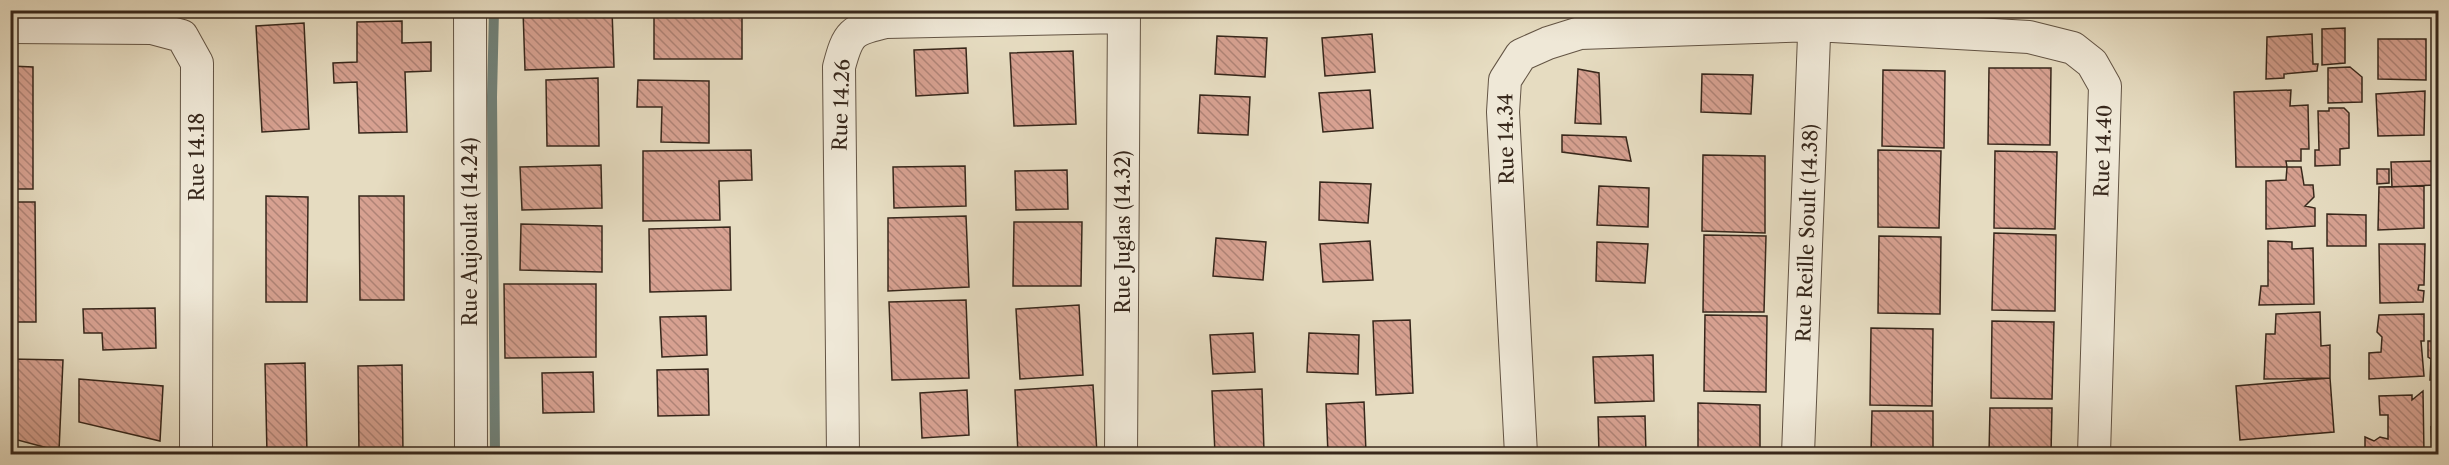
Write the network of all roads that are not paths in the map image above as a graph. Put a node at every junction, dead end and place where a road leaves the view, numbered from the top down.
1 (470, 10) edge
2 (1124, 14) edge
3 (1815, 18) edge
4 (10, 27) edge
5 (196, 454) edge
6 (471, 454) edge
7 (843, 454) edge
8 (1121, 454) edge
9 (1521, 454) edge
10 (1798, 454) edge
11 (2094, 454) edge

1 - 6 street, Rue Aujoulat (14.24)
2 - 7 street, Rue 14.26
2 - 8 street, Rue Juglas (14.32)
3 - 9 street, Rue 14.34
3 - 10 street, Rue Reille Soult (14.38)
3 - 11 street, Rue 14.40
4 - 5 street, Rue 14.18

